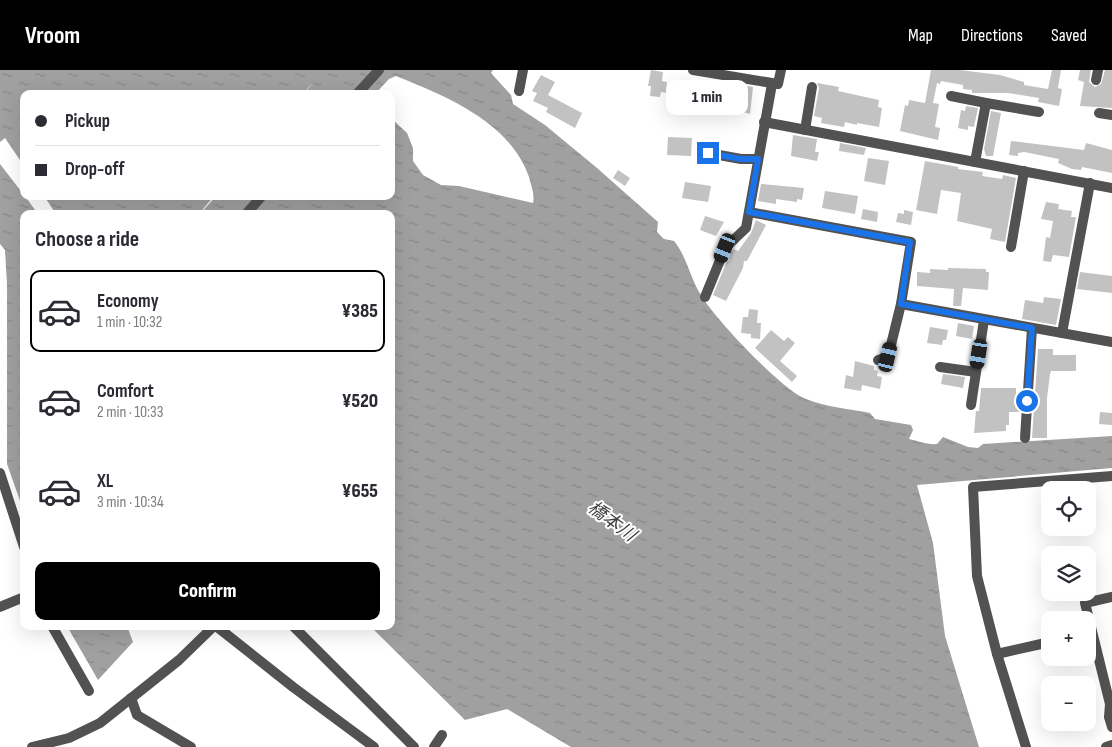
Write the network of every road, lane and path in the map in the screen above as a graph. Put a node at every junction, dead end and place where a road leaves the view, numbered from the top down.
1 (379, 70) edge
2 (523, 70) edge
3 (693, 70) edge
4 (781, 70) edge
5 (772, 84) junction
6 (812, 87) dead end
7 (361, 90) edge
8 (519, 91) dead end
9 (951, 96) dead end
10 (986, 103) junction
11 (1039, 112) dead end
12 (1099, 113) dead end
13 (1112, 115) edge
14 (764, 122) junction
15 (805, 130) junction
16 (708, 153) dead end
17 (758, 159) junction
18 (975, 162) junction
19 (1024, 171) junction
20 (1090, 183) junction
21 (1112, 188) edge
22 (258, 200) edge
23 (250, 210) edge
24 (749, 212) junction
25 (1011, 247) dead end
26 (705, 297) dead end
27 (901, 304) junction
28 (984, 320) junction
29 (1032, 328) junction
30 (1062, 333) junction
31 (1112, 342) edge
32 (878, 360) dead end
33 (940, 367) dead end
34 (976, 372) junction
35 (971, 405) dead end
36 (1024, 438) dead end
37 (0, 473) edge
38 (1112, 476) edge
39 (3, 494) edge
40 (20, 537) edge
41 (1112, 597) edge
42 (20, 598) edge
43 (0, 606) edge
44 (1086, 611) edge
45 (54, 630) edge
46 (211, 630) edge
47 (220, 630) edge
48 (298, 630) edge
49 (1041, 644) edge
50 (1096, 653) edge
51 (997, 654) junction
52 (89, 690) dead end
53 (131, 698) junction
54 (1111, 704) edge
55 (1112, 727) edge
56 (442, 736) dead end
57 (70, 742) edge
58 (1112, 745) edge
59 (32, 747) edge
60 (192, 747) edge
61 (374, 747) edge
62 (414, 747) edge
63 (434, 747) edge
64 (1026, 747) edge
65 (1106, 747) edge

1 - 7 street
2 - 8 street
3 - 5 street
4 - 5 street
5 - 14 street
6 - 15 street
9 - 10 street
10 - 11 street
10 - 18 street
12 - 13 street
14 - 15 street
14 - 17 street
15 - 18 street
16 - 17 street
17 - 24 street
18 - 19 street
19 - 20 street
19 - 25 street
20 - 21 street
20 - 30 street
22 - 23 street
24 - 26 street
24 - 27 street
27 - 28 street
27 - 32 street
28 - 29 street
28 - 34 street
29 - 30 street
29 - 36 street
30 - 31 street
33 - 34 street
34 - 35 street
37 - 39 street
38 - 51 street
39 - 40 street
41 - 44 street
42 - 43 street
45 - 52 street
46 - 53 street
47 - 61 street
48 - 62 street
49 - 51 street
50 - 54 street
51 - 64 street
53 - 57 street
53 - 60 street
54 - 55 street
56 - 63 street
57 - 59 street
58 - 65 street

